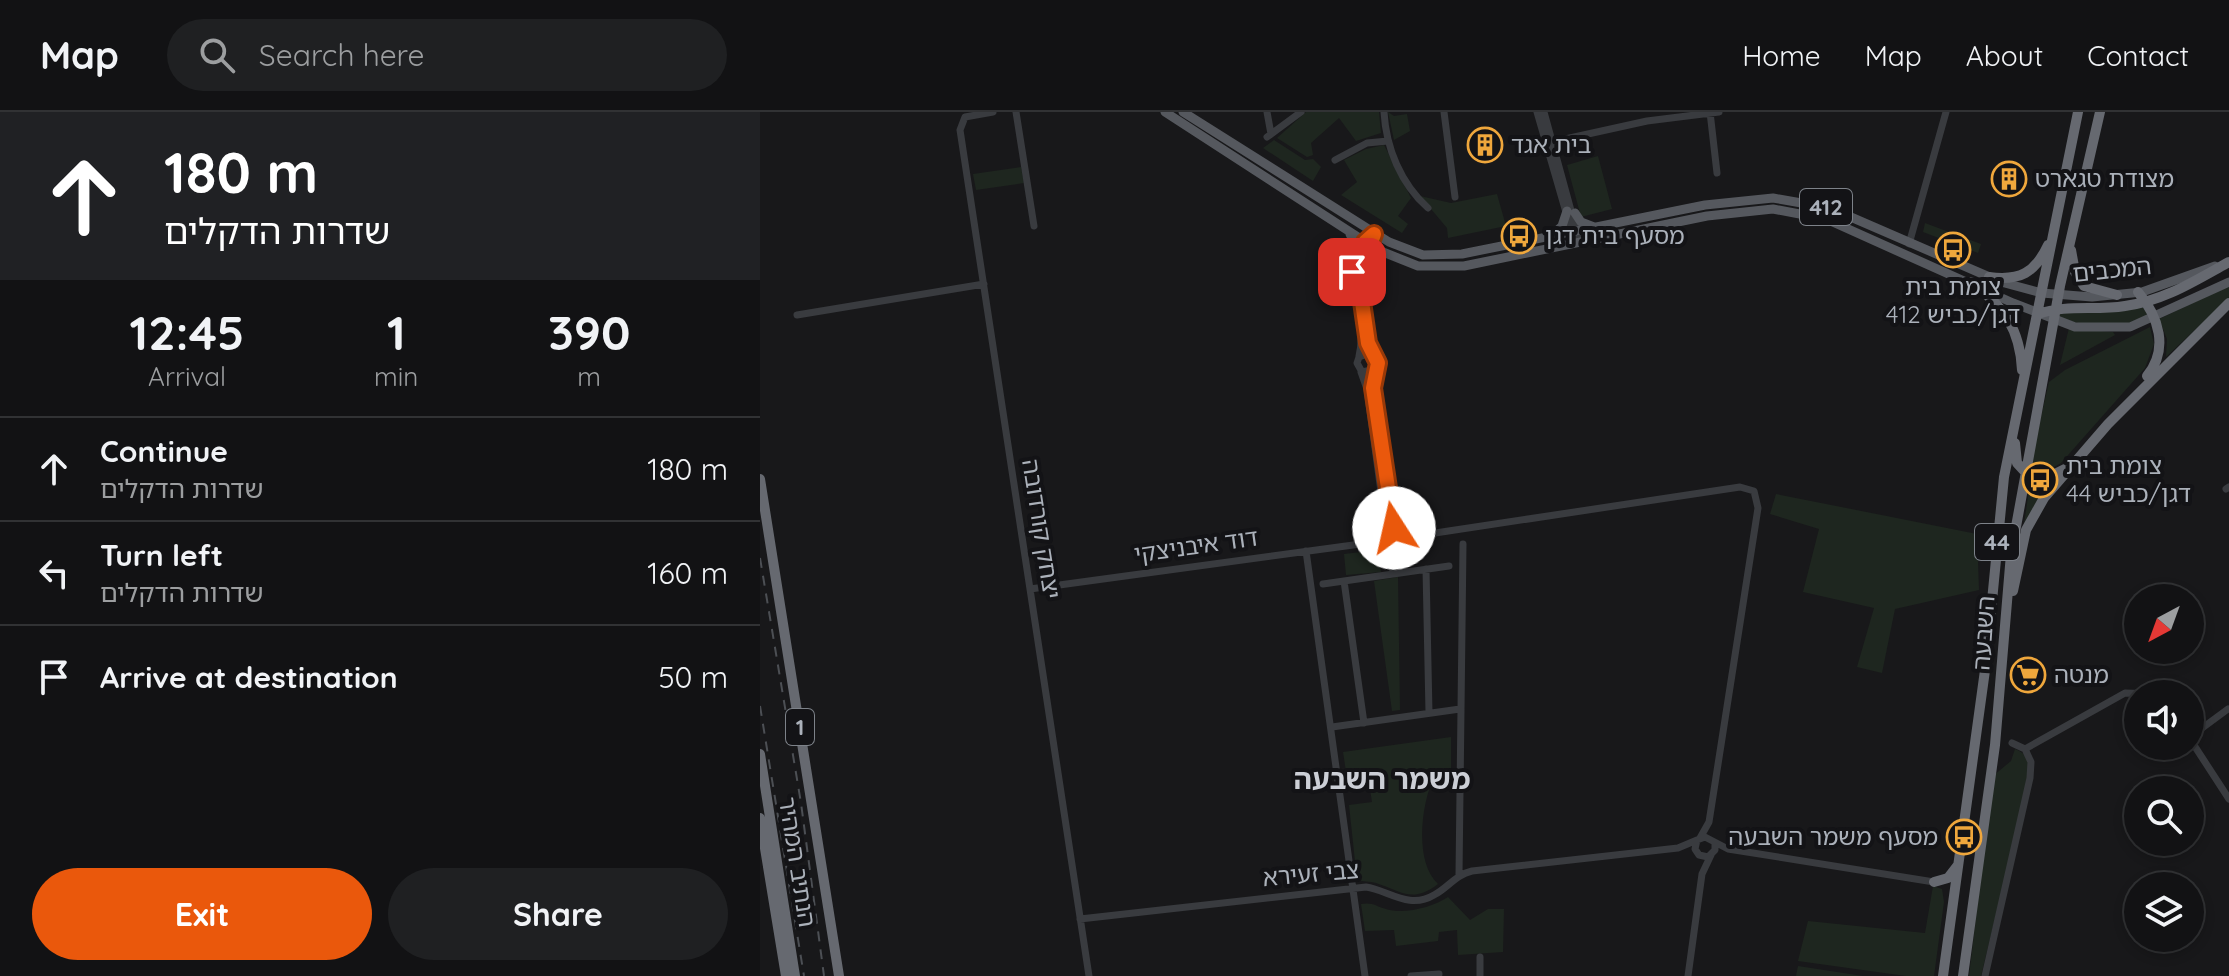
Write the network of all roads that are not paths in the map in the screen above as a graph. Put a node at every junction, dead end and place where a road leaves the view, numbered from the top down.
1 (993, 112) edge
2 (1016, 112) edge
3 (1165, 112) edge
4 (1183, 112) edge
5 (1267, 112) edge
6 (1301, 112) edge
7 (1384, 112) edge
8 (1444, 112) edge
9 (1537, 112) edge
10 (1544, 112) edge
11 (1710, 112) edge
12 (1719, 112) edge
13 (1946, 112) edge
14 (2078, 112) edge
15 (2100, 112) edge
16 (1388, 141) junction
17 (1550, 142) junction
18 (1335, 160) dead end
19 (1717, 173) dead end
20 (1455, 197) dead end
21 (1428, 208) dead end
22 (1571, 212) junction
23 (1034, 226) dead end
24 (1597, 228) junction
25 (1348, 231) junction
26 (2054, 233) junction
27 (1374, 234) junction
28 (1576, 236) junction
29 (1548, 237) junction
30 (1909, 242) junction
31 (2071, 242) junction
32 (1368, 244) junction
33 (1906, 253) junction
34 (1387, 255) junction
35 (1361, 259) junction
36 (2229, 261) edge
37 (1989, 277) junction
38 (1972, 282) junction
39 (2229, 282) edge
40 (984, 284) junction
41 (2138, 292) junction
42 (2042, 293) junction
43 (2058, 295) junction
44 (2117, 295) junction
45 (2145, 302) junction
46 (2229, 303) edge
47 (2056, 308) junction
48 (2038, 314) junction
49 (797, 315) dead end
50 (2153, 318) junction
51 (2054, 320) junction
52 (1373, 354) junction
53 (1359, 357) junction
54 (1376, 369) junction
55 (1359, 370) junction
56 (2023, 384) junction
57 (2015, 421) junction
58 (2108, 424) junction
59 (2072, 464) junction
60 (2025, 473) junction
61 (760, 479) edge
62 (1398, 534) junction
63 (1422, 535) junction
64 (1382, 536) junction
65 (1368, 543) junction
66 (1463, 544) dead end
67 (1400, 546) junction
68 (1382, 548) junction
69 (1306, 551) junction
70 (1391, 552) junction
71 (1449, 566) dead end
72 (1426, 569) junction
73 (1393, 574) junction
74 (1344, 581) junction
75 (1323, 584) dead end
76 (1030, 589) junction
77 (2002, 656) junction
78 (2124, 694) edge
79 (1460, 709) junction
80 (2228, 709) edge
81 (1429, 713) junction
82 (1364, 723) junction
83 (1332, 727) junction
84 (2204, 727) edge
85 (2012, 743) dead end
86 (2025, 749) junction
87 (760, 754) edge
88 (2204, 760) edge
89 (2229, 799) edge
90 (760, 818) edge
91 (1709, 822) junction
92 (1699, 839) junction
93 (1714, 842) junction
94 (1678, 848) junction
95 (1728, 849) junction
96 (1698, 854) junction
97 (1712, 854) junction
98 (1959, 863) junction
99 (1702, 874) junction
100 (1459, 875) junction
101 (1934, 882) junction
102 (1352, 888) junction
103 (1954, 900) junction
104 (1080, 919) junction
105 (1480, 957) dead end
106 (1439, 974) dead end
107 (786, 976) edge
108 (795, 976) edge
109 (839, 976) edge
110 (1089, 976) edge
111 (1365, 976) edge
112 (1411, 976) edge
113 (1480, 976) edge
114 (1688, 976) edge
115 (1943, 976) edge
116 (1963, 976) edge
117 (1985, 976) edge

1 - 40 street, יצחק קורדובה
2 - 23 street
3 - 25 main road, 412
4 - 27 main road, 412
5 - 6 street
7 - 16 street
8 - 20 street
9 - 17 street
10 - 17 street
11 - 12 street
11 - 17 street
11 - 19 street
13 - 30 street
14 - 26 highway, 44
15 - 31 highway, 44
16 - 18 street
16 - 21 street
17 - 22 street
22 - 24 main road
22 - 28 street
22 - 29 main road
24 - 28 main road, 412
24 - 30 main road, 412
25 - 32 main road, 412
25 - 35 main road
26 - 37 highway
26 - 42 highway, 44
27 - 29 main road, 412
27 - 32 street
28 - 29 main road, 412
28 - 33 main road, 412
28 - 34 main road, 412
30 - 33 street
30 - 37 main road, 412
31 - 43 highway, 44
31 - 44 highway
32 - 34 main road, 412
32 - 35 street
33 - 38 main road, 412
34 - 35 main road
35 - 52 street
35 - 53 street
36 - 41 main road, המכבים / 412
36 - 45 highway
37 - 42 main road, 412
38 - 48 main road, 412
38 - 56 highway
39 - 50 main road, המכבים / 412
40 - 49 street
40 - 76 street, יצחק קורדובה
41 - 44 main road, המכבים / 412
41 - 45 highway
42 - 43 main road, המכבים / 412
42 - 48 highway, 44
43 - 44 main road, המכבים / 412
43 - 47 highway, השבעה / 44
45 - 47 highway
45 - 50 highway
46 - 58 highway
47 - 48 highway
47 - 51 highway, השבעה / 44
48 - 51 main road, המכבים / 412
48 - 56 highway, השבעה / 44
50 - 51 main road, המכבים / 412
50 - 58 highway
51 - 60 highway, השבעה / 44
52 - 53 street
52 - 54 street
53 - 55 street
54 - 55 street
54 - 62 street
55 - 64 street
56 - 57 highway, השבעה / 44
57 - 60 highway
57 - 98 highway, השבעה / 44
58 - 59 highway
59 - 60 highway
59 - 77 highway
60 - 77 highway, השבעה / 44
61 - 109 highway, 1
62 - 63 street
62 - 64 street
62 - 67 street
63 - 67 street
63 - 91 street
64 - 65 street, דוד איבניצקי
64 - 68 street
65 - 68 street, דוד איבניצקי
65 - 69 street, דוד איבניצקי
66 - 79 street
67 - 70 street
68 - 70 street
69 - 76 street, דוד איבניצקי
69 - 83 street
70 - 73 street
71 - 72 street
72 - 73 street
72 - 81 street
73 - 74 street
74 - 75 street
74 - 82 street
76 - 104 street, יצחק קורדובה
77 - 116 highway, השבעה / 44
78 - 86 street
79 - 81 street
79 - 100 street
80 - 84 street
81 - 82 street
82 - 83 street
83 - 102 street
85 - 86 street
86 - 117 street
87 - 108 highway, הנתיב המהיר / 1
88 - 89 street
90 - 107 highway
91 - 92 street
91 - 93 street
92 - 93 street
92 - 94 street, צבי זעירא
92 - 96 street
93 - 95 street
93 - 97 street
94 - 96 street, צבי זעירא
94 - 100 street, צבי זעירא
95 - 97 street
95 - 101 street
96 - 97 street, צבי זעירא
96 - 99 street
97 - 99 street
98 - 101 highway
98 - 103 highway, השבעה / 44
99 - 114 street
100 - 102 street, צבי זעירא
101 - 103 highway
102 - 104 street, צבי זעירא
102 - 111 street
103 - 115 highway, השבעה / 44
104 - 110 street, יצחק קורדובה
105 - 113 street
106 - 112 street

